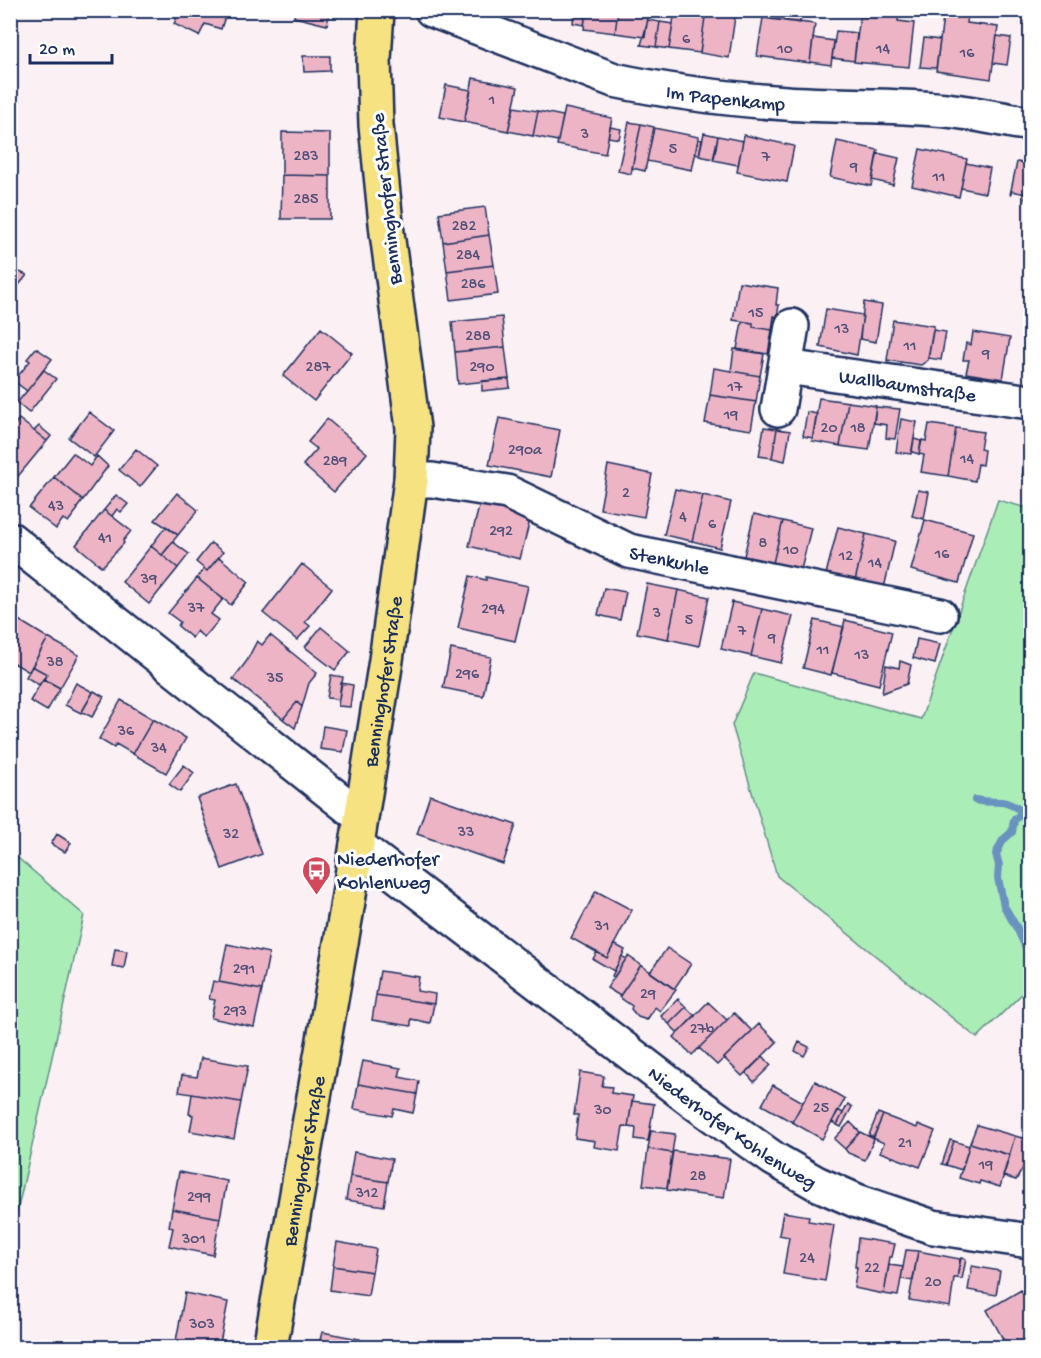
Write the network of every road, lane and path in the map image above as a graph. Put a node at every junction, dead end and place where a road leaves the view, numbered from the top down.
1 (377, 10) edge
2 (432, 10) edge
3 (1030, 124) edge
4 (792, 326) dead end
5 (786, 367) junction
6 (1030, 402) edge
7 (778, 410) dead end
8 (411, 480) junction
9 (10, 539) edge
10 (940, 615) dead end
11 (359, 831) junction
12 (1030, 1241) edge
13 (270, 1347) edge

1 - 8 main road, Benninghofer Straße
2 - 3 street, Im Papenkamp
4 - 5 street
5 - 6 street, Wallbaumstraße
5 - 7 street
8 - 10 street, Stenkuhle
8 - 11 main road, Benninghofer Straße
9 - 11 street, Niederhofer Kohlenweg
11 - 12 street, Niederhofer Kohlenweg
11 - 13 main road, Benninghofer Straße

